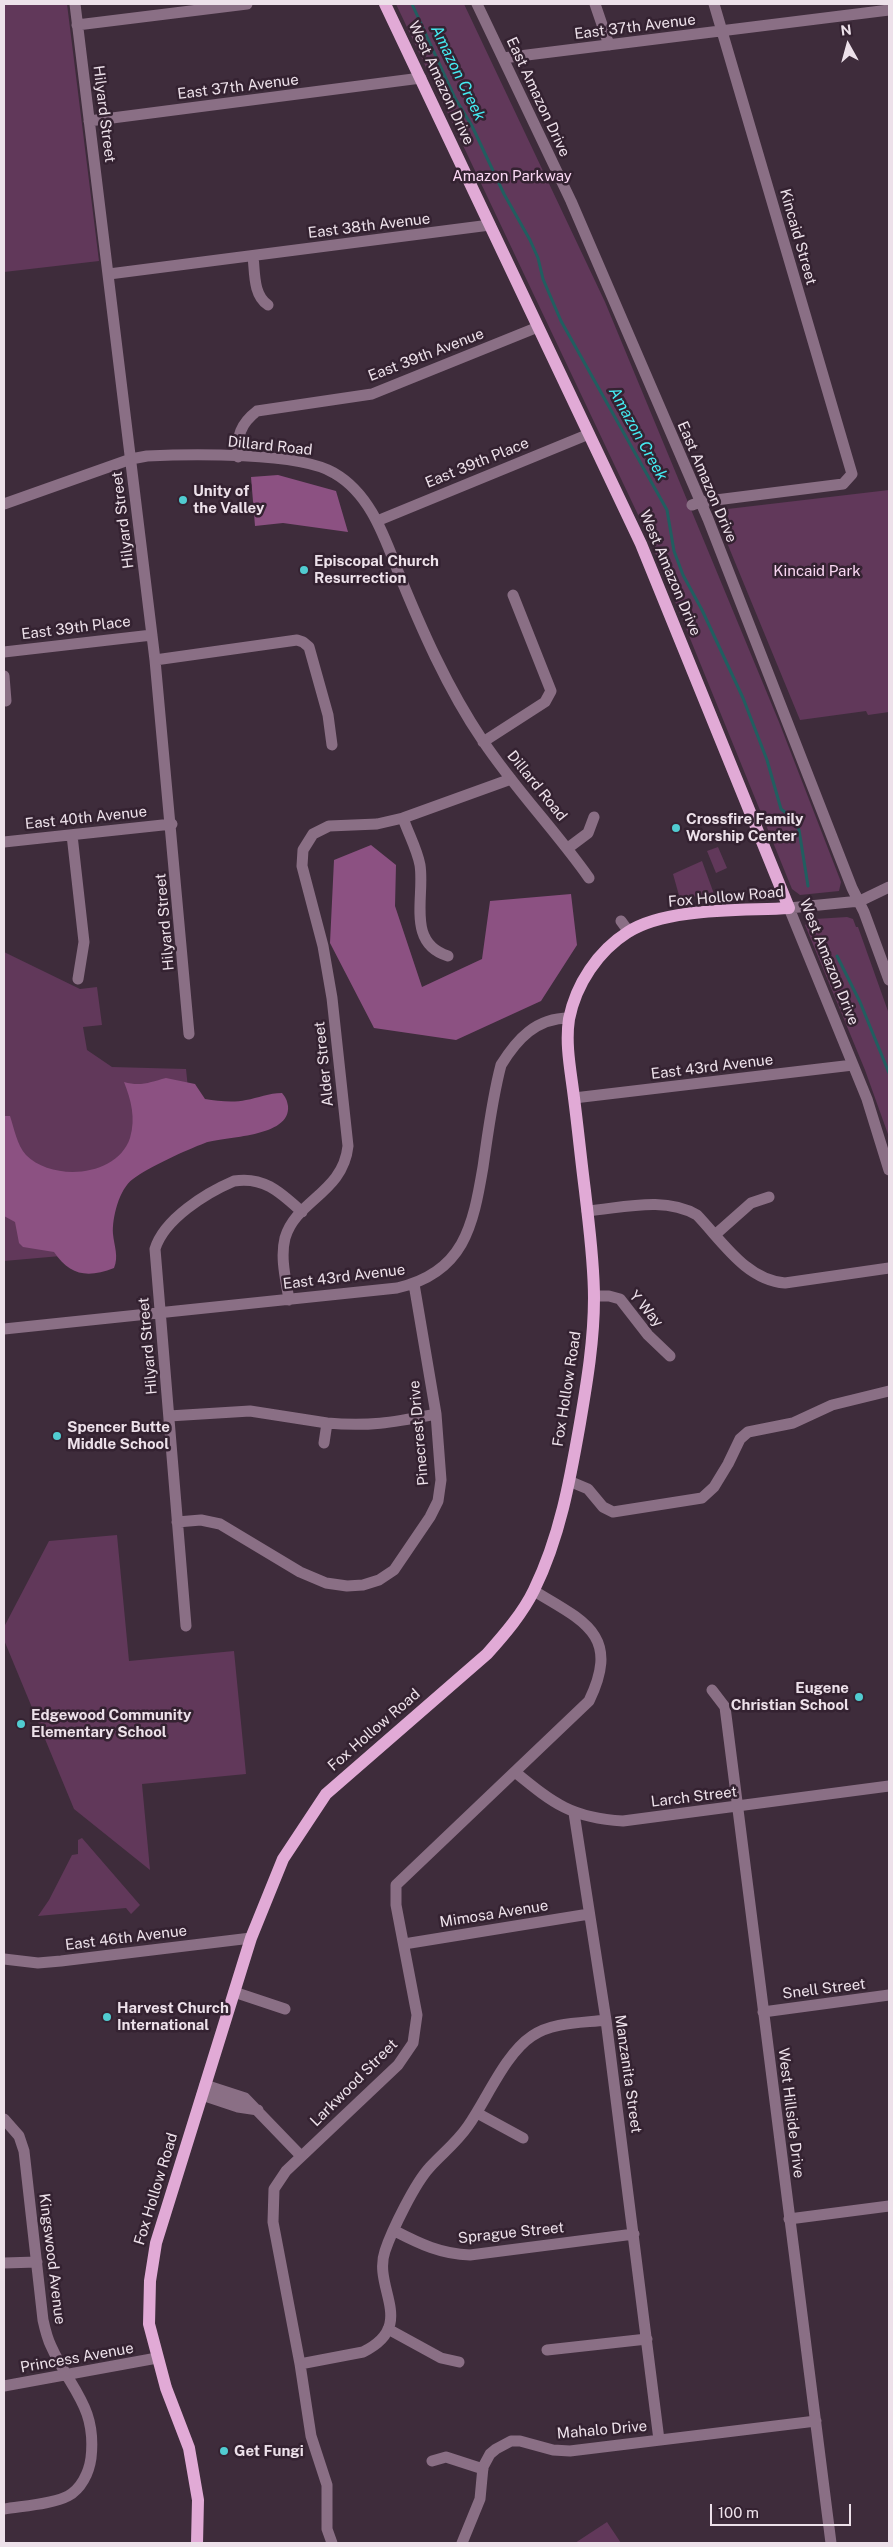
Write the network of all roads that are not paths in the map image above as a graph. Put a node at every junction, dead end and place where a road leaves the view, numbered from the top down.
1 (75, 4) edge
2 (247, 4) edge
3 (385, 4) edge
4 (477, 4) edge
5 (595, 4) edge
6 (714, 4) edge
7 (889, 10) edge
8 (77, 25) junction
9 (722, 31) junction
10 (609, 45) junction
11 (503, 58) junction
12 (421, 78) junction
13 (89, 121) junction
14 (490, 225) junction
15 (253, 256) junction
16 (109, 274) junction
17 (268, 305) dead end
18 (538, 327) junction
19 (589, 434) junction
20 (238, 457) junction
21 (131, 459) junction
22 (5, 500) edge
23 (696, 504) junction
24 (377, 520) junction
25 (513, 595) dead end
26 (152, 635) junction
27 (4, 652) edge
28 (155, 660) junction
29 (4, 676) edge
30 (6, 701) dead end
31 (483, 742) junction
32 (332, 745) dead end
33 (511, 778) junction
34 (594, 817) dead end
35 (403, 818) junction
36 (172, 824) junction
37 (72, 835) junction
38 (4, 842) edge
39 (568, 848) junction
40 (589, 878) dead end
41 (889, 888) edge
42 (860, 901) junction
43 (789, 908) junction
44 (621, 921) dead end
45 (629, 932) junction
46 (448, 956) dead end
47 (78, 979) dead end
48 (889, 980) edge
49 (569, 1018) junction
50 (189, 1034) dead end
51 (853, 1065) junction
52 (574, 1098) junction
53 (889, 1170) edge
54 (769, 1197) dead end
55 (587, 1210) junction
56 (302, 1212) junction
57 (716, 1234) junction
58 (889, 1268) edge
59 (414, 1284) junction
60 (594, 1296) junction
61 (289, 1300) junction
62 (160, 1313) junction
63 (4, 1329) edge
64 (670, 1356) dead end
65 (889, 1391) edge
66 (436, 1414) junction
67 (169, 1416) junction
68 (327, 1422) junction
69 (324, 1443) dead end
70 (569, 1481) junction
71 (177, 1522) junction
72 (534, 1590) junction
73 (186, 1626) dead end
74 (712, 1690) dead end
75 (515, 1772) junction
76 (889, 1786) edge
77 (737, 1807) junction
78 (574, 1813) junction
79 (589, 1914) junction
80 (251, 1938) junction
81 (404, 1944) junction
82 (4, 1959) edge
83 (234, 1992) junction
84 (889, 1995) edge
85 (285, 2009) dead end
86 (763, 2012) junction
87 (606, 2020) junction
88 (204, 2090) junction
89 (477, 2113) junction
90 (4, 2119) edge
91 (524, 2138) dead end
92 (302, 2156) junction
93 (889, 2206) edge
94 (789, 2219) junction
95 (395, 2231) junction
96 (634, 2234) junction
97 (37, 2262) junction
98 (4, 2263) edge
99 (388, 2329) junction
100 (647, 2339) junction
101 (547, 2350) dead end
102 (157, 2358) junction
103 (459, 2362) dead end
104 (300, 2364) junction
105 (66, 2375) junction
106 (4, 2386) edge
107 (816, 2421) junction
108 (659, 2440) junction
109 (432, 2461) dead end
110 (483, 2469) junction
111 (4, 2508) edge
112 (197, 2543) edge
113 (332, 2543) edge
114 (462, 2543) edge
115 (831, 2543) edge

1 - 8 street, Hilyard Street
2 - 8 street
3 - 12 main road, West Amazon Drive
4 - 11 street, East Amazon Drive
5 - 10 street
6 - 9 street, Kincaid Street
7 - 9 street, East 37th Avenue
8 - 13 street, Hilyard Street
9 - 10 street, East 37th Avenue
9 - 23 street, Kincaid Street
10 - 11 street, East 37th Avenue
11 - 23 street, East Amazon Drive
12 - 13 street, East 37th Avenue
12 - 14 main road, West Amazon Drive
13 - 16 street, Hilyard Street
14 - 15 street, East 38th Avenue
14 - 18 main road, West Amazon Drive
15 - 16 street, East 38th Avenue
15 - 17 street
16 - 21 street, Hilyard Street
18 - 19 main road, West Amazon Drive
18 - 20 street, East 39th Avenue
19 - 24 street, East 39th Place
19 - 43 main road, West Amazon Drive
20 - 21 street, Dillard Road
20 - 24 street, Dillard Road
21 - 22 street
21 - 26 street, Hilyard Street
23 - 42 street, East Amazon Drive
24 - 31 street, Dillard Road
25 - 31 street
26 - 27 street, East 39th Place
26 - 28 street, Hilyard Street
28 - 32 street
28 - 36 street, Hilyard Street
29 - 30 street
31 - 33 street, Dillard Road
33 - 35 street
33 - 39 street, Dillard Road
34 - 39 street
35 - 46 street
35 - 56 street, Alder Street
36 - 37 street, East 40th Avenue
36 - 50 street, Hilyard Street
37 - 38 street, East 40th Avenue
37 - 47 street
39 - 40 street, Dillard Road
41 - 42 street, Fox Hollow Road
42 - 43 street, Fox Hollow Road
42 - 48 street, East Amazon Drive
43 - 45 main road, Fox Hollow Road
43 - 51 street, West Amazon Drive
44 - 45 street
45 - 49 main road, Fox Hollow Road
49 - 52 main road, Fox Hollow Road
49 - 59 street, East 43rd Avenue
51 - 52 street, East 43rd Avenue
51 - 53 street, West Amazon Drive
52 - 55 main road, Fox Hollow Road
54 - 57 street
55 - 57 street
55 - 60 main road, Fox Hollow Road
56 - 61 street, Alder Street
56 - 62 street, Hilyard Street
57 - 58 street
59 - 61 street, East 43rd Avenue
59 - 66 street, Pinecrest Drive
60 - 64 street, Y Way
60 - 70 main road, Fox Hollow Road
61 - 62 street, East 43rd Avenue
62 - 63 street, East 43rd Avenue
62 - 67 street, Hilyard Street
65 - 70 street
66 - 68 street
66 - 71 street, Pinecrest Drive
67 - 68 street
67 - 71 street, Hilyard Street
68 - 69 street
70 - 72 main road, Fox Hollow Road
71 - 73 street, Hilyard Street
72 - 75 street, Larkwood Street
72 - 80 main road, Fox Hollow Road
74 - 77 street, West Hillside Drive
75 - 78 street, Larch Street
75 - 81 street, Larkwood Street
76 - 77 street, Larch Street
77 - 78 street, Larch Street
77 - 86 street, West Hillside Drive
78 - 79 street, Manzanita Street
79 - 81 street, Mimosa Avenue
79 - 87 street, Manzanita Street
80 - 82 street, East 46th Avenue
80 - 83 main road, Fox Hollow Road
81 - 92 street, Larkwood Street
83 - 85 street
83 - 88 main road, Fox Hollow Road
84 - 86 street, Snell Street
86 - 94 street, West Hillside Drive
87 - 89 street
87 - 96 street, Manzanita Street
88 - 92 street
88 - 102 main road, Fox Hollow Road
89 - 91 street
89 - 95 street
90 - 97 street, Kingswood Avenue
92 - 104 street, Larkwood Street
93 - 94 street
94 - 107 street, West Hillside Drive
95 - 96 street, Sprague Street
95 - 99 street
96 - 100 street, Manzanita Street
97 - 98 street
97 - 105 street, Kingswood Avenue
99 - 103 street
99 - 104 street
100 - 101 street
100 - 108 street, Manzanita Street
102 - 105 street, Princess Avenue
102 - 112 main road, Fox Hollow Road
104 - 113 street, Larkwood Street
105 - 106 street, Princess Avenue
105 - 111 street, Kingswood Avenue
107 - 108 street, Mahalo Drive
107 - 115 street, West Hillside Drive
108 - 110 street, Mahalo Drive
109 - 110 street
110 - 114 street

